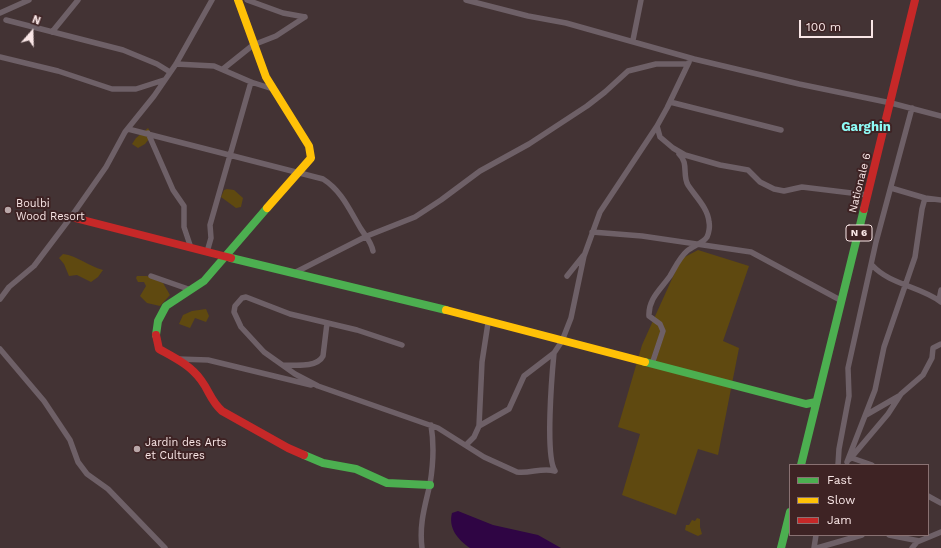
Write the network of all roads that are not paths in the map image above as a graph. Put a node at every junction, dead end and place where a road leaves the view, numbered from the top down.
1 (29, 0) edge
2 (78, 0) edge
3 (212, 0) edge
4 (238, 0) edge
5 (247, 0) edge
6 (466, 0) edge
7 (641, 0) edge
8 (915, 0) edge
9 (0, 13) edge
10 (6, 20) dead end
11 (52, 32) junction
12 (634, 40) junction
13 (253, 44) junction
14 (0, 57) edge
15 (694, 58) junction
16 (176, 64) junction
17 (688, 64) junction
18 (222, 69) junction
19 (170, 72) junction
20 (164, 80) junction
21 (251, 82) junction
22 (273, 89) junction
23 (670, 102) junction
24 (891, 103) junction
25 (912, 108) junction
26 (941, 116) edge
27 (657, 126) junction
28 (128, 129) junction
29 (781, 130) dead end
30 (148, 133) junction
31 (673, 148) junction
32 (231, 156) junction
33 (299, 173) junction
34 (891, 188) junction
35 (868, 195) junction
36 (925, 198) junction
37 (941, 200) edge
38 (71, 217) junction
39 (592, 232) junction
40 (367, 236) junction
41 (699, 243) junction
42 (191, 248) junction
43 (373, 251) dead end
44 (207, 252) junction
45 (224, 256) junction
46 (584, 256) junction
47 (872, 265) junction
48 (294, 273) junction
49 (151, 276) dead end
50 (567, 276) dead end
51 (905, 284) junction
52 (192, 290) junction
53 (941, 290) edge
54 (0, 299) edge
55 (842, 301) junction
56 (940, 301) edge
57 (327, 323) junction
58 (488, 323) junction
59 (562, 341) junction
60 (941, 344) edge
61 (402, 345) dead end
62 (0, 349) edge
63 (554, 353) junction
64 (178, 359) junction
65 (652, 364) junction
66 (282, 365) junction
67 (318, 386) junction
68 (901, 394) junction
69 (816, 402) junction
70 (866, 415) junction
71 (431, 425) junction
72 (479, 426) junction
73 (466, 445) junction
74 (848, 461) edge
75 (801, 464) edge
76 (838, 464) edge
77 (866, 464) edge
78 (430, 485) junction
79 (929, 497) edge
80 (941, 503) edge
81 (789, 516) edge
82 (941, 532) edge
83 (816, 536) edge
84 (859, 536) edge
85 (894, 536) edge
86 (919, 541) junction
87 (165, 548) edge
88 (422, 548) edge
89 (781, 548) edge
90 (814, 548) edge
91 (817, 548) edge
92 (912, 548) edge

1 - 9 street
2 - 11 street
3 - 16 street
4 - 13 street
5 - 13 street
6 - 12 street
7 - 12 street
8 - 24 street, Nationale 6 / N 6
10 - 11 street
11 - 19 street
12 - 15 street
13 - 18 street
13 - 22 street
14 - 20 street
15 - 17 street
15 - 24 street
16 - 18 street
16 - 19 street
17 - 23 street
17 - 40 street
18 - 21 street
19 - 20 street
20 - 28 street
21 - 22 street
21 - 32 street
22 - 33 street
23 - 27 street
23 - 29 street
24 - 25 street
24 - 35 street, Nationale 6 / N 6
25 - 26 street
25 - 34 street
27 - 31 street
27 - 39 street
28 - 30 street
28 - 38 street
30 - 32 street
30 - 42 street
31 - 35 street
31 - 41 street
32 - 33 street
32 - 44 street
33 - 40 street
33 - 45 street
34 - 36 street
34 - 47 street
35 - 55 street, Nationale 6 / N 6
36 - 37 street
36 - 51 street
38 - 42 street
38 - 54 street
39 - 41 street
39 - 46 street
40 - 43 street
40 - 48 street
41 - 55 street
41 - 65 street
42 - 44 street
44 - 45 street
45 - 48 street
45 - 52 street
46 - 50 street
46 - 59 street
47 - 51 street
47 - 76 street
48 - 58 street
49 - 52 street
51 - 56 street
51 - 70 street
52 - 64 street
53 - 56 street
55 - 69 street, Nationale 6 / N 6
57 - 61 street
57 - 66 street
57 - 66 street
58 - 59 street
58 - 72 street
59 - 63 street
59 - 65 street
60 - 68 street
62 - 87 street
63 - 72 street
63 - 73 street
64 - 67 street
64 - 78 street
65 - 69 street
66 - 67 street
67 - 71 street
68 - 70 street
68 - 74 street
69 - 75 street, Nationale 6 / N 6
70 - 74 street
71 - 73 street
71 - 78 street
72 - 73 street
74 - 77 street
78 - 88 street
79 - 80 street
81 - 89 street
82 - 86 street
83 - 90 street
84 - 91 street
85 - 86 street
86 - 92 street

